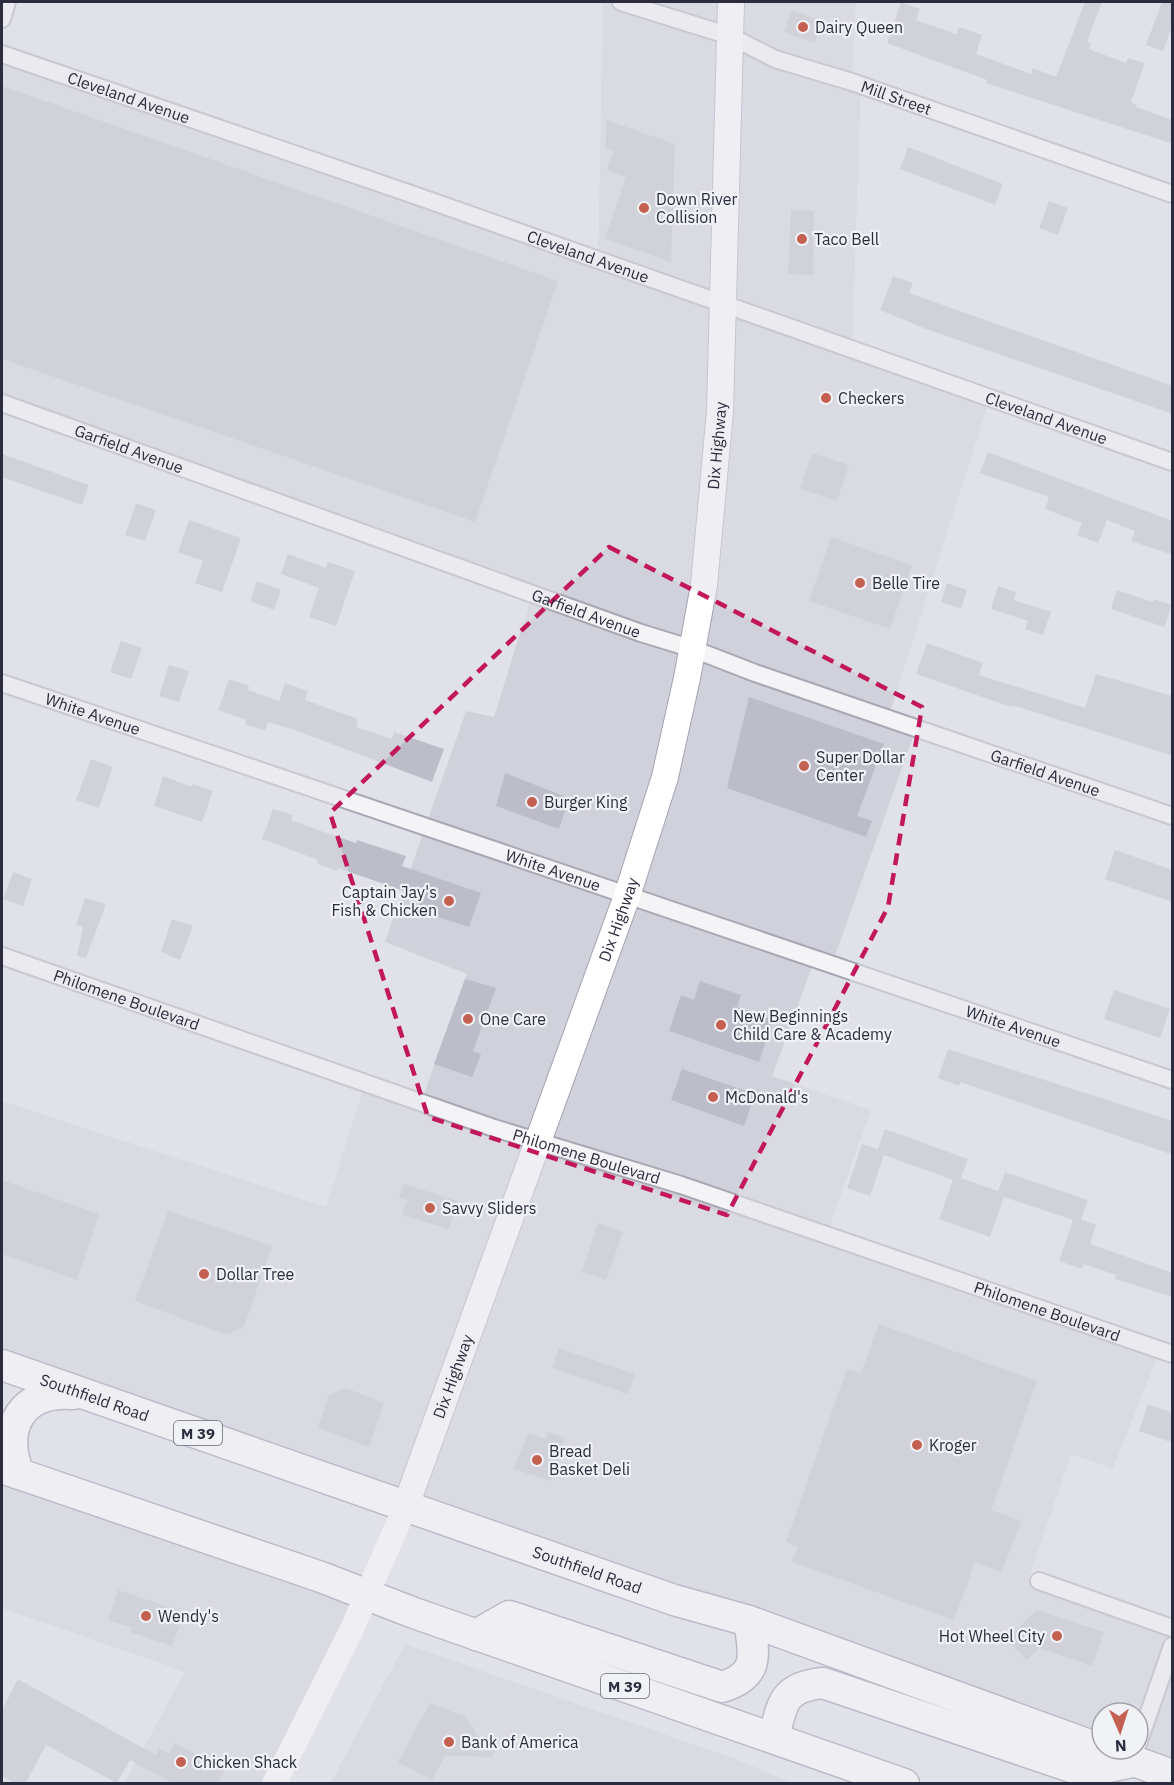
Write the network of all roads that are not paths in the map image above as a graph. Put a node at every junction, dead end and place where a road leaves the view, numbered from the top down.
1 (7, 2) edge
2 (621, 2) edge
3 (731, 2) edge
4 (2, 19) edge
5 (730, 36) junction
6 (2, 54) edge
7 (1173, 194) edge
8 (723, 303) junction
9 (2, 403) edge
10 (1173, 462) edge
11 (693, 649) junction
12 (2, 683) edge
13 (1173, 816) edge
14 (627, 896) junction
15 (2, 956) edge
16 (1173, 1080) edge
17 (539, 1143) junction
18 (1173, 1354) edge
19 (2, 1365) edge
20 (88, 1395) junction
21 (10, 1471) edge
22 (405, 1508) junction
23 (1039, 1581) dead end
24 (366, 1594) junction
25 (749, 1621) junction
26 (1173, 1628) edge
27 (476, 1635) junction
28 (1173, 1646) edge
29 (1150, 1710) edge
30 (1090, 1736) edge
31 (774, 1738) junction
32 (1150, 1760) edge
33 (1112, 1761) edge
34 (1173, 1775) edge
35 (274, 1784) edge
36 (904, 1784) edge

1 - 4 street
2 - 5 street, Mill Street
3 - 5 main road, Dix Highway
5 - 7 street, Mill Street
5 - 8 main road, Dix Highway
6 - 8 street, Cleveland Avenue
8 - 10 street, Cleveland Avenue
8 - 11 main road, Dix Highway
9 - 11 street, Garfield Avenue
11 - 13 street, Garfield Avenue
11 - 14 main road, Dix Highway
12 - 14 street, White Avenue
14 - 16 street, White Avenue
14 - 17 main road, Dix Highway
15 - 17 street, Philomene Boulevard
17 - 18 street, Philomene Boulevard
17 - 22 main road, Dix Highway
19 - 20 highway, Southfield Road / M 39
20 - 21 highway
20 - 22 highway, Southfield Road / M 39
21 - 24 highway, M 39
22 - 24 main road, Dix Highway
22 - 25 highway, Southfield Road / M 39
23 - 26 street
24 - 27 highway, M 39
24 - 35 main road, Dix Highway
25 - 27 highway
25 - 30 highway, Southfield Road / M 39
27 - 31 highway, M 39
28 - 29 street
31 - 33 highway
31 - 36 highway, M 39
32 - 34 highway, Southfield Road / M 39

